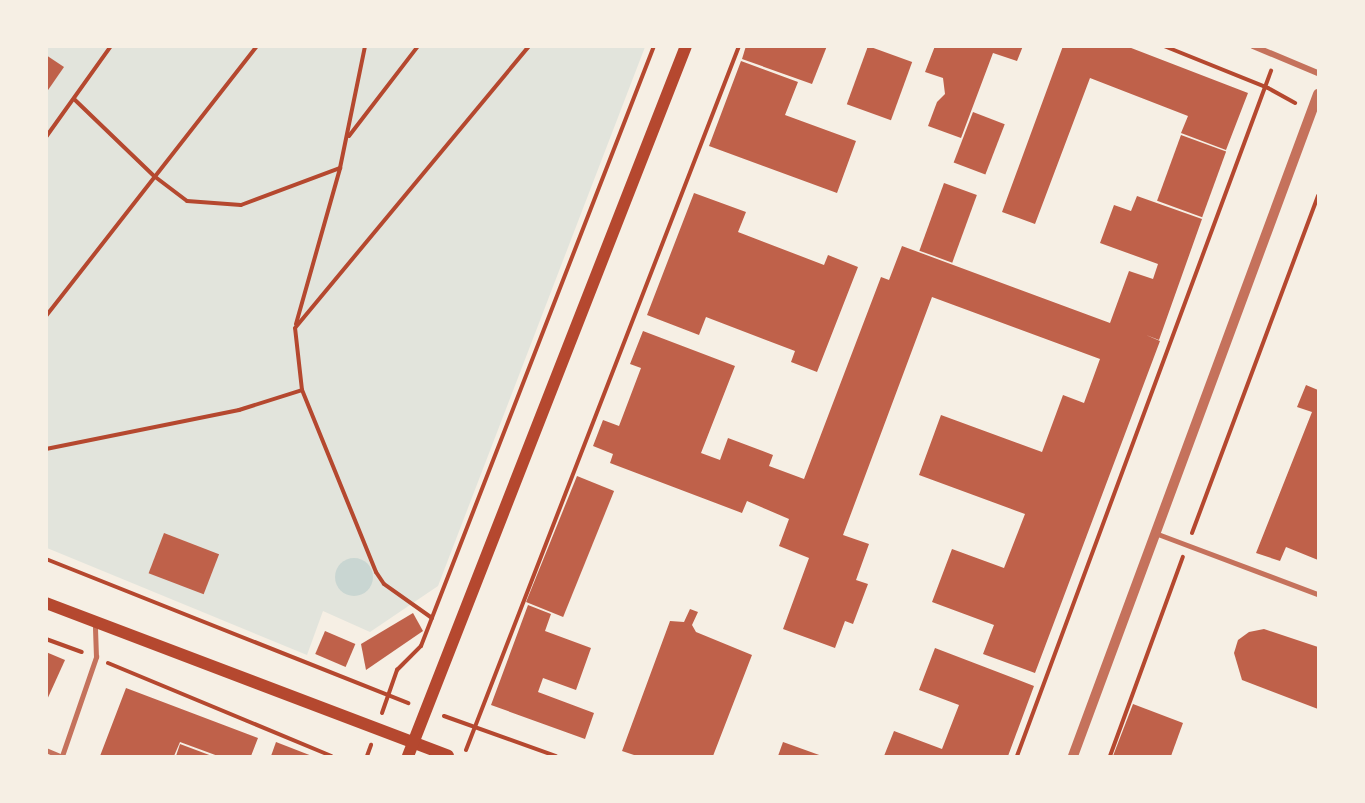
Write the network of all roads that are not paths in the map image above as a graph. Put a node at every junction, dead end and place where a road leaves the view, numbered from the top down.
1 (686, 46) edge
2 (1253, 46) edge
3 (1318, 73) edge
4 (1318, 94) edge
5 (1158, 534) junction
6 (1318, 594) edge
7 (46, 603) edge
8 (95, 622) junction
9 (412, 744) junction
10 (46, 750) edge
11 (61, 756) edge
12 (408, 756) edge
13 (448, 756) edge
14 (1073, 756) edge

1 - 9 main road
2 - 3 street
4 - 5 street
5 - 6 lane
5 - 14 street
7 - 8 main road
8 - 9 main road
8 - 11 lane
9 - 12 main road
9 - 13 main road
10 - 11 lane

